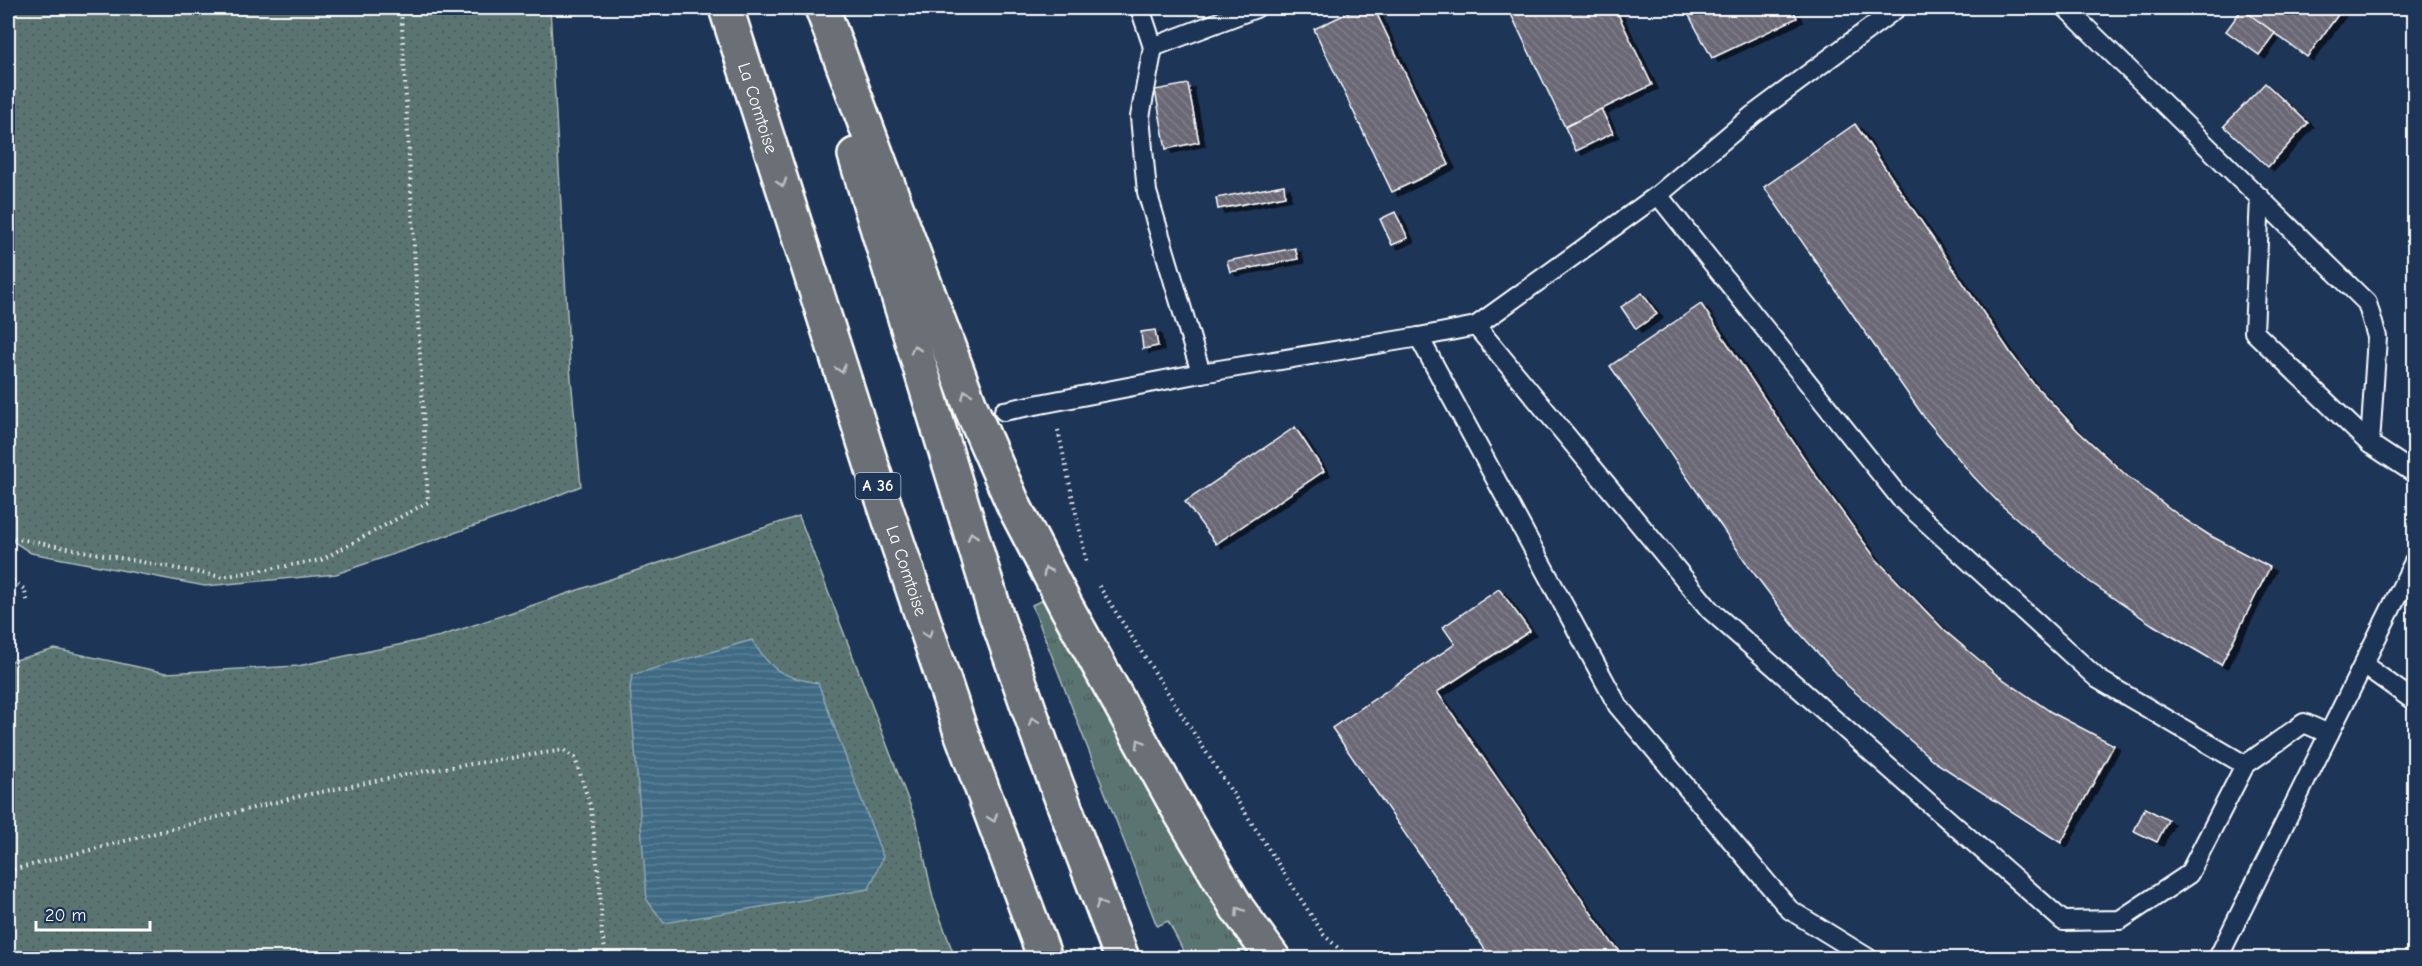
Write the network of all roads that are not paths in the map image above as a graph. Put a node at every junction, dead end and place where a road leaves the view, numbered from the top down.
1 (726, 8) edge
2 (810, 8) edge
3 (822, 8) edge
4 (1140, 8) edge
5 (1256, 8) edge
6 (1897, 8) edge
7 (2066, 8) edge
8 (1153, 47) junction
9 (1658, 195) junction
10 (2260, 197) junction
11 (1476, 326) junction
12 (1419, 338) junction
13 (1201, 373) junction
14 (1004, 411) dead end
15 (2370, 444) junction
16 (2415, 473) edge
17 (2415, 562) edge
18 (2364, 665) junction
19 (2415, 701) edge
20 (2329, 734) junction
21 (2245, 765) junction
22 (1045, 958) edge
23 (1122, 958) edge
24 (1273, 958) edge
25 (1868, 958) edge
26 (2218, 958) edge

1 -> 22 highway, La Comtoise / A 36
23 -> 2 highway
24 -> 3 highway
4 - 8 lane
5 - 8 lane
6 - 9 lane
7 - 10 lane
8 - 13 lane
9 - 11 lane
9 - 21 lane
10 - 15 lane
10 - 15 lane
11 - 12 lane
11 - 21 lane
12 - 13 lane
12 - 25 lane
13 - 14 lane
15 - 16 lane
17 - 18 lane
18 - 19 lane
18 - 20 lane
20 - 21 lane
20 - 26 lane

